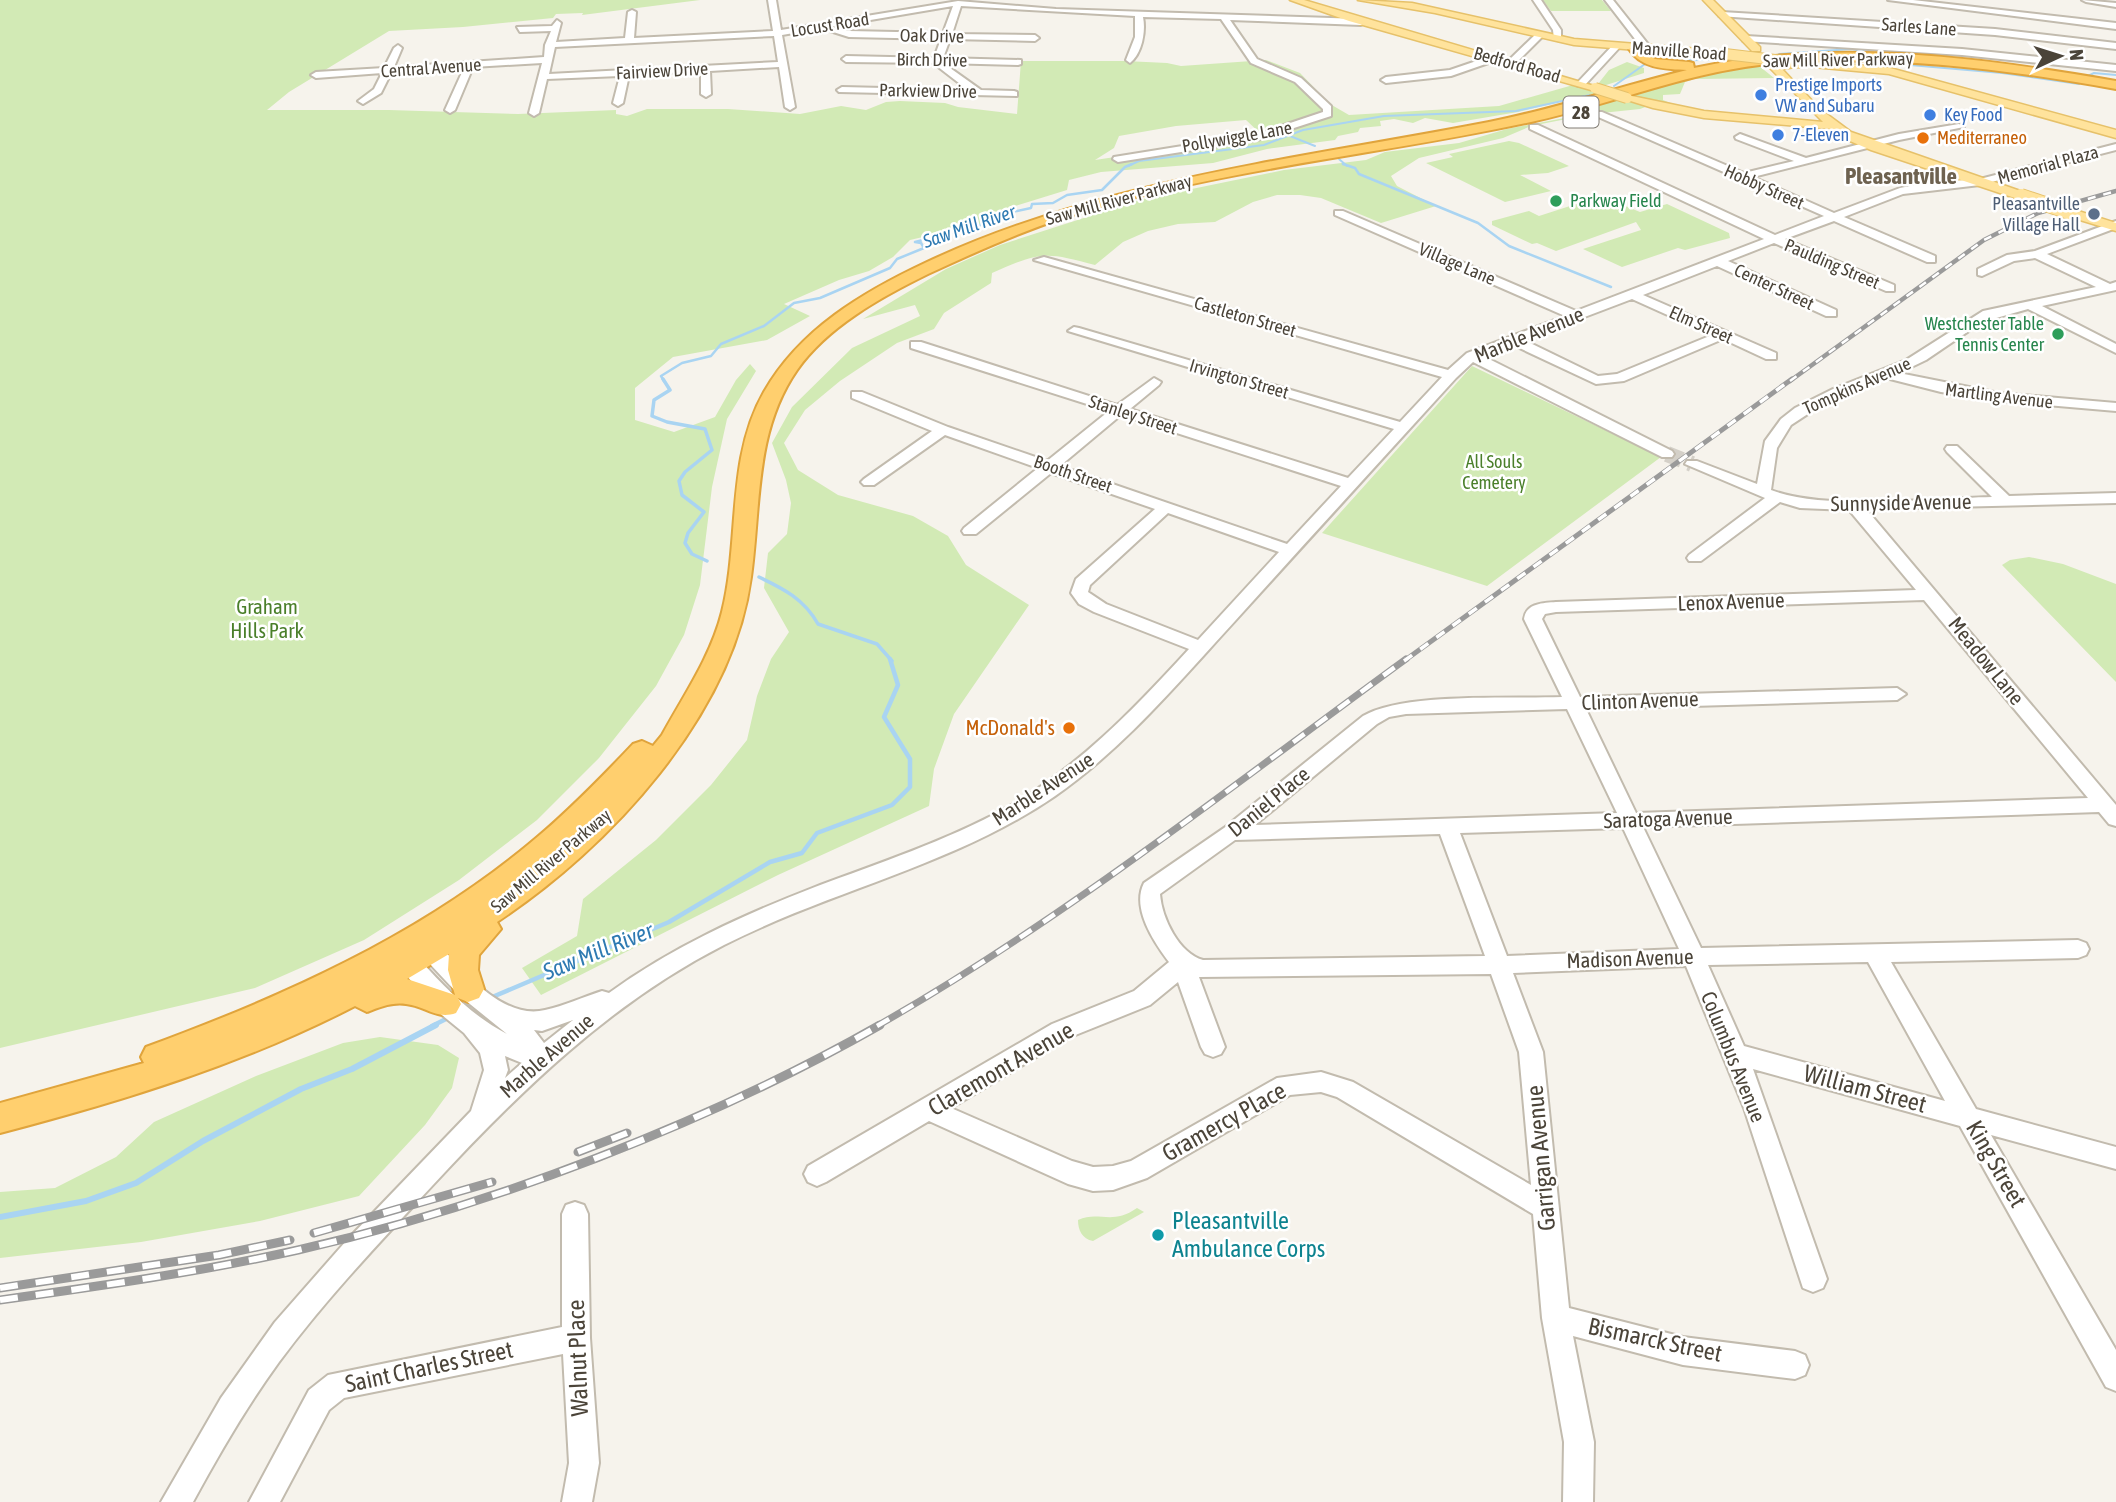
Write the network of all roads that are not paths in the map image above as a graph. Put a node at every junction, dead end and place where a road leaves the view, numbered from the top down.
1 (772, 0) edge
2 (946, 0) edge
3 (1295, 0) edge
4 (1363, 0) edge
5 (1537, 0) edge
6 (1609, 0) edge
7 (1708, 0) edge
8 (1892, 0) edge
9 (2086, 0) edge
10 (958, 4) junction
11 (2116, 5) edge
12 (632, 12) dead end
13 (1138, 13) junction
14 (1722, 14) junction
15 (1223, 16) junction
16 (1362, 22) junction
17 (556, 25) joint
18 (2116, 26) edge
19 (823, 27) junction
20 (520, 29) dead end
21 (1961, 30) junction
22 (778, 33) junction
23 (1540, 35) junction
24 (945, 36) junction
25 (1035, 38) dead end
26 (1558, 39) junction
27 (629, 41) junction
28 (550, 45) junction
29 (1750, 45) junction
30 (2116, 46) edge
31 (398, 48) dead end
32 (1631, 49) junction
33 (1962, 51) junction
34 (1724, 56) junction
35 (1494, 58) junction
36 (846, 59) dead end
37 (546, 60) junction
38 (938, 60) junction
39 (1130, 60) dead end
40 (1018, 62) dead end
41 (1511, 63) junction
42 (1770, 63) junction
43 (1802, 63) junction
44 (782, 64) junction
45 (469, 66) junction
46 (2116, 68) edge
47 (705, 69) junction
48 (388, 71) junction
49 (625, 72) junction
50 (316, 75) dead end
51 (2074, 76) junction
52 (542, 77) junction
53 (1386, 80) dead end
54 (1646, 80) junction
55 (2096, 80) joint
56 (1581, 84) junction
57 (2116, 84) edge
58 (842, 90) dead end
59 (977, 92) junction
60 (706, 94) dead end
61 (1014, 94) dead end
62 (363, 101) dead end
63 (618, 103) dead end
64 (1644, 103) junction
65 (790, 107) dead end
66 (450, 110) dead end
67 (534, 113) dead end
68 (1599, 114) dead end
69 (1816, 114) junction
70 (1518, 120) junction
71 (1782, 125) junction
72 (1831, 126) junction
73 (1959, 127) dead end
74 (1534, 128) dead end
75 (2116, 134) edge
76 (1740, 137) dead end
77 (1844, 138) junction
78 (1868, 145) junction
79 (2112, 149) edge
80 (1118, 159) dead end
81 (1809, 162) junction
82 (1948, 171) junction
83 (1742, 177) junction
84 (1980, 183) junction
85 (1940, 185) junction
86 (1339, 213) dead end
87 (1832, 217) junction
88 (2115, 226) edge
89 (1773, 239) junction
90 (2037, 254) junction
91 (1931, 259) dead end
92 (1040, 260) dead end
93 (1717, 261) junction
94 (1982, 272) dead end
95 (1890, 288) dead end
96 (2113, 289) edge
97 (1631, 294) junction
98 (2028, 304) junction
99 (1831, 313) dead end
100 (1574, 316) junction
101 (1074, 331) dead end
102 (1722, 335) junction
103 (1511, 339) junction
104 (916, 345) dead end
105 (2116, 349) edge
106 (1472, 356) junction
107 (1771, 356) dead end
108 (1884, 373) junction
109 (1451, 374) junction
110 (1154, 382) dead end
111 (857, 395) dead end
112 (2116, 407) edge
113 (1119, 410) junction
114 (1403, 427) junction
115 (943, 430) junction
116 (1952, 449) dead end
117 (1667, 454) tunnel mouth
118 (1692, 464) tunnel mouth
119 (1050, 466) junction
120 (869, 482) dead end
121 (1350, 484) junction
122 (1770, 494) junction
123 (2116, 498) edge
124 (2004, 500) junction
125 (1854, 505) junction
126 (1165, 508) junction
127 (970, 531) dead end
128 (1289, 550) junction
129 (1695, 558) dead end
130 (1931, 595) junction
131 (1533, 614) joint
132 (1199, 648) junction
133 (1897, 694) dead end
134 (1573, 703) junction
135 (1384, 712) joint
136 (620, 804) junction
137 (2110, 812) edge
138 (1631, 821) junction
139 (1448, 827) junction
140 (1231, 832) junction
141 (2078, 949) dead end
142 (414, 950) junction
143 (1874, 953) junction
144 (1692, 957) junction
145 (1182, 963) junction
146 (1500, 965) junction
147 (632, 988) junction
148 (456, 996) junction
149 (496, 1014) junction
150 (472, 1026) junction
151 (1213, 1047) dead end
152 (1735, 1054) junction
153 (540, 1058) junction
154 (204, 1060) junction
155 (0, 1101) edge
156 (930, 1110) junction
157 (480, 1117) junction
158 (0, 1118) edge
159 (1970, 1119) junction
160 (2116, 1158) edge
161 (817, 1174) dead end
162 (1545, 1207) junction
163 (575, 1214) dead end
164 (1813, 1279) dead end
165 (1556, 1318) junction
166 (576, 1338) junction
167 (1795, 1365) dead end
168 (2116, 1377) edge
169 (176, 1502) edge
170 (264, 1502) edge
171 (577, 1502) edge
172 (1578, 1502) edge

1 - 22 street
2 - 10 street
3 - 16 main road, Bedford Road
4 - 23 main road, Manville Road
5 - 26 street
6 - 32 street
7 - 14 main road
8 - 18 street
9 - 11 street
10 - 13 street, Locust Road
10 - 19 street, Locust Road
10 - 24 street
12 - 27 street
13 - 15 street, Locust Road
13 - 39 street
14 - 21 street, Sarles Lane
14 - 29 main road
15 - 16 street, Locust Road
15 - 80 street, Pollywiggle Lane
16 - 35 main road, Bedford Road
17 - 20 street
17 - 28 street
19 - 22 street, Locust Road
19 - 24 street, Oak Drive
21 - 30 street, Sarles Lane
21 - 33 street
22 - 27 street, Locust Road
22 - 44 street
23 - 26 main road, Manville Road
23 - 41 street
24 - 25 street, Oak Drive
24 - 38 street
26 - 32 main road, Manville Road
27 - 28 street, Locust Road
28 - 37 street
29 - 33 street
29 - 34 main road, bridge
29 - 42 main road, bridge
29 - 43 main road, bridge
31 - 48 street
32 - 34 highway
32 - 54 highway
32 - 56 street
33 - 46 street
34 - 42 main road, Manville Road, bridge
34 - 51 highway, Saw Mill River Parkway
34 - 54 highway, Saw Mill River Parkway
35 - 41 main road, Bedford Road
35 - 53 street
36 - 38 street, Birch Drive
37 - 45 street, Central Avenue
37 - 52 street
38 - 40 street, Birch Drive
38 - 59 street
41 - 56 main road, Bedford Road
42 - 43 main road, Manville Road, bridge
42 - 69 main road
43 - 75 main road
44 - 47 street, Fairview Drive
44 - 65 street
45 - 48 street, Central Avenue
45 - 66 street
47 - 49 street, Fairview Drive
47 - 60 street
48 - 50 street, Central Avenue
48 - 62 street
49 - 52 street, Fairview Drive
49 - 63 street
51 - 55 highway, Saw Mill River Parkway
51 - 70 highway, Saw Mill River Parkway
52 - 67 street
54 - 142 highway, Saw Mill River Parkway
55 - 57 highway, Saw Mill River Parkway
56 - 64 main road, Bedford Road, bridge
58 - 59 street, Parkview Drive
59 - 61 street, Parkview Drive
64 - 70 highway, 28
64 - 71 main road, Bedford Road
68 - 83 street, Hobby Street
69 - 71 main road
69 - 72 main road
70 - 136 highway, Saw Mill River Parkway
71 - 72 main road, Bedford Road
71 - 77 main road
72 - 77 main road, Bedford Road
72 - 78 main road, Bedford Road
73 - 78 street
74 - 89 street, Paulding Street
76 - 81 street
77 - 78 main road, Bedford Road
78 - 81 street
78 - 82 main road, Bedford Road
79 - 84 street, Memorial Plaza
81 - 83 street
82 - 84 main road, Bedford Road
82 - 85 main road
83 - 87 street, Hobby Street
84 - 85 street, Marble Avenue
84 - 88 main road, Bedford Road, bridge
85 - 87 street, Marble Avenue
86 - 100 street, Village Lane
87 - 89 street, Marble Avenue
87 - 91 street, Hobby Street
88 - 90 street
89 - 93 street, Marble Avenue
89 - 95 street, Paulding Street
90 - 94 street
90 - 96 street
92 - 109 street, Castleton Street
93 - 97 street, Marble Avenue
93 - 99 street, Center Street
96 - 98 street, Tompkins Avenue
97 - 100 street, Marble Avenue
97 - 102 street, Elm Street
98 - 105 street
98 - 108 street, Tompkins Avenue
100 - 103 street, Marble Avenue
101 - 114 street, Irvington Street
102 - 103 street
102 - 107 street, Elm Street
103 - 106 street, Marble Avenue
104 - 113 street, Stanley Street
106 - 109 street, Marble Avenue
106 - 117 street
108 - 112 street, Martling Avenue
108 - 122 street, Tompkins Avenue
109 - 114 street, Marble Avenue
110 - 113 street
111 - 115 street, Booth Street
113 - 119 street
113 - 121 street, Stanley Street
114 - 121 street, Marble Avenue
115 - 119 street, Booth Street
115 - 120 street
116 - 124 street
118 - 122 street, Sunnyside Avenue
119 - 126 street, Booth Street
119 - 127 street
121 - 128 street, Marble Avenue
122 - 125 street, Sunnyside Avenue
122 - 129 street
123 - 124 street, Sunnyside Avenue
124 - 125 street, Sunnyside Avenue
125 - 130 street, Meadow Lane
126 - 128 street, Booth Street
126 - 132 street
128 - 132 street, Marble Avenue
130 - 131 street, Lenox Avenue
130 - 137 street, Meadow Lane
131 - 134 street, Columbus Avenue
132 - 147 street, Marble Avenue
133 - 134 street, Clinton Avenue
134 - 135 street, Clinton Avenue
134 - 138 street, Columbus Avenue
135 - 140 street, Daniel Place
136 - 142 highway, Saw Mill River Parkway
136 - 148 highway
137 - 138 street, Saratoga Avenue
138 - 139 street, Saratoga Avenue
138 - 144 street, Columbus Avenue
139 - 140 street, Saratoga Avenue
139 - 146 street, Garrigan Avenue
140 - 145 street, Daniel Place
141 - 143 street, Madison Avenue
142 - 148 street
142 - 154 highway, Saw Mill River Parkway
142 - 155 highway, Saw Mill River Parkway
143 - 144 street, Madison Avenue
143 - 159 street, King Street
144 - 146 street, Madison Avenue
144 - 152 street, Columbus Avenue
145 - 146 street, Madison Avenue
145 - 151 street
145 - 156 street, Claremont Avenue
146 - 162 street, Garrigan Avenue
147 - 149 street
147 - 153 street, Marble Avenue
148 - 149 street
148 - 150 street
148 - 154 highway
149 - 153 street
150 - 153 street
150 - 157 street
152 - 159 street, William Street
152 - 164 street, Columbus Avenue
153 - 157 street, Marble Avenue
154 - 158 highway, Saw Mill River Parkway
156 - 161 street, Claremont Avenue
156 - 162 street, Gramercy Place
157 - 169 street, Marble Avenue
159 - 160 street, William Street
159 - 168 street, King Street
162 - 165 street, Garrigan Avenue
163 - 166 street, Walnut Place
165 - 167 street, Bismarck Street
165 - 172 street, Garrigan Avenue
166 - 170 street, Saint Charles Street
166 - 171 street, Walnut Place

